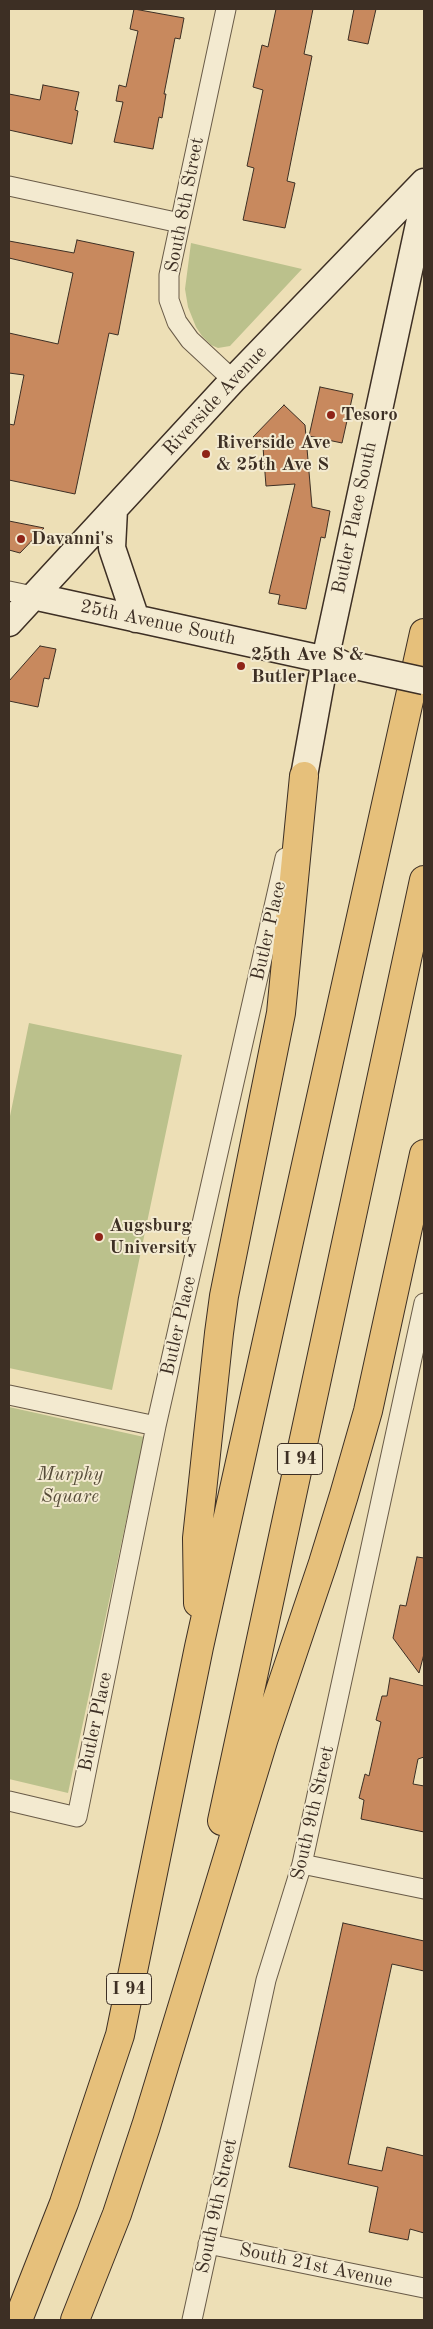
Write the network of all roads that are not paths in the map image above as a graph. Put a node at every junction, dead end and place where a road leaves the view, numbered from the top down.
1 (226, 9) edge
2 (424, 182) edge
3 (9, 186) edge
4 (424, 201) edge
5 (180, 223) junction
6 (233, 380) junction
7 (114, 509) junction
8 (21, 594) edge
9 (136, 619) junction
10 (9, 622) edge
11 (424, 633) edge
12 (325, 660) junction
13 (424, 681) edge
14 (304, 776) junction
15 (424, 880) edge
16 (424, 1154) edge
17 (424, 1303) edge
18 (9, 1395) edge
19 (156, 1426) junction
20 (199, 1647) junction
21 (9, 1801) edge
22 (302, 1864) junction
23 (424, 1889) edge
24 (173, 2037) junction
25 (208, 2244) junction
26 (424, 2288) edge
27 (18, 2320) edge
28 (75, 2320) edge
29 (192, 2320) edge

1 - 5 street, South 8th Street
2 - 6 street, Riverside Avenue
3 - 5 street
4 - 12 street, Butler Place South
5 - 6 street, South 8th Street
6 - 7 street, Riverside Avenue
7 - 8 street, Riverside Avenue
7 - 9 street
8 - 9 street, 25th Avenue South
8 - 10 street, Riverside Avenue
9 - 12 street, 25th Avenue South
11 - 20 highway, I 94
12 - 13 street, 25th Avenue South, bridge
12 - 14 street, Butler Place
14 - 19 street, Butler Place
14 - 20 highway
15 - 24 highway, I 94
16 - 24 highway
17 - 22 street, South 9th Street
18 - 19 street
19 - 21 street, Butler Place
20 - 27 highway, I 94
22 - 23 street
22 - 25 street, South 9th Street
24 - 28 highway, I 94
25 - 26 street, South 21st Avenue
25 - 29 street, South 9th Street

